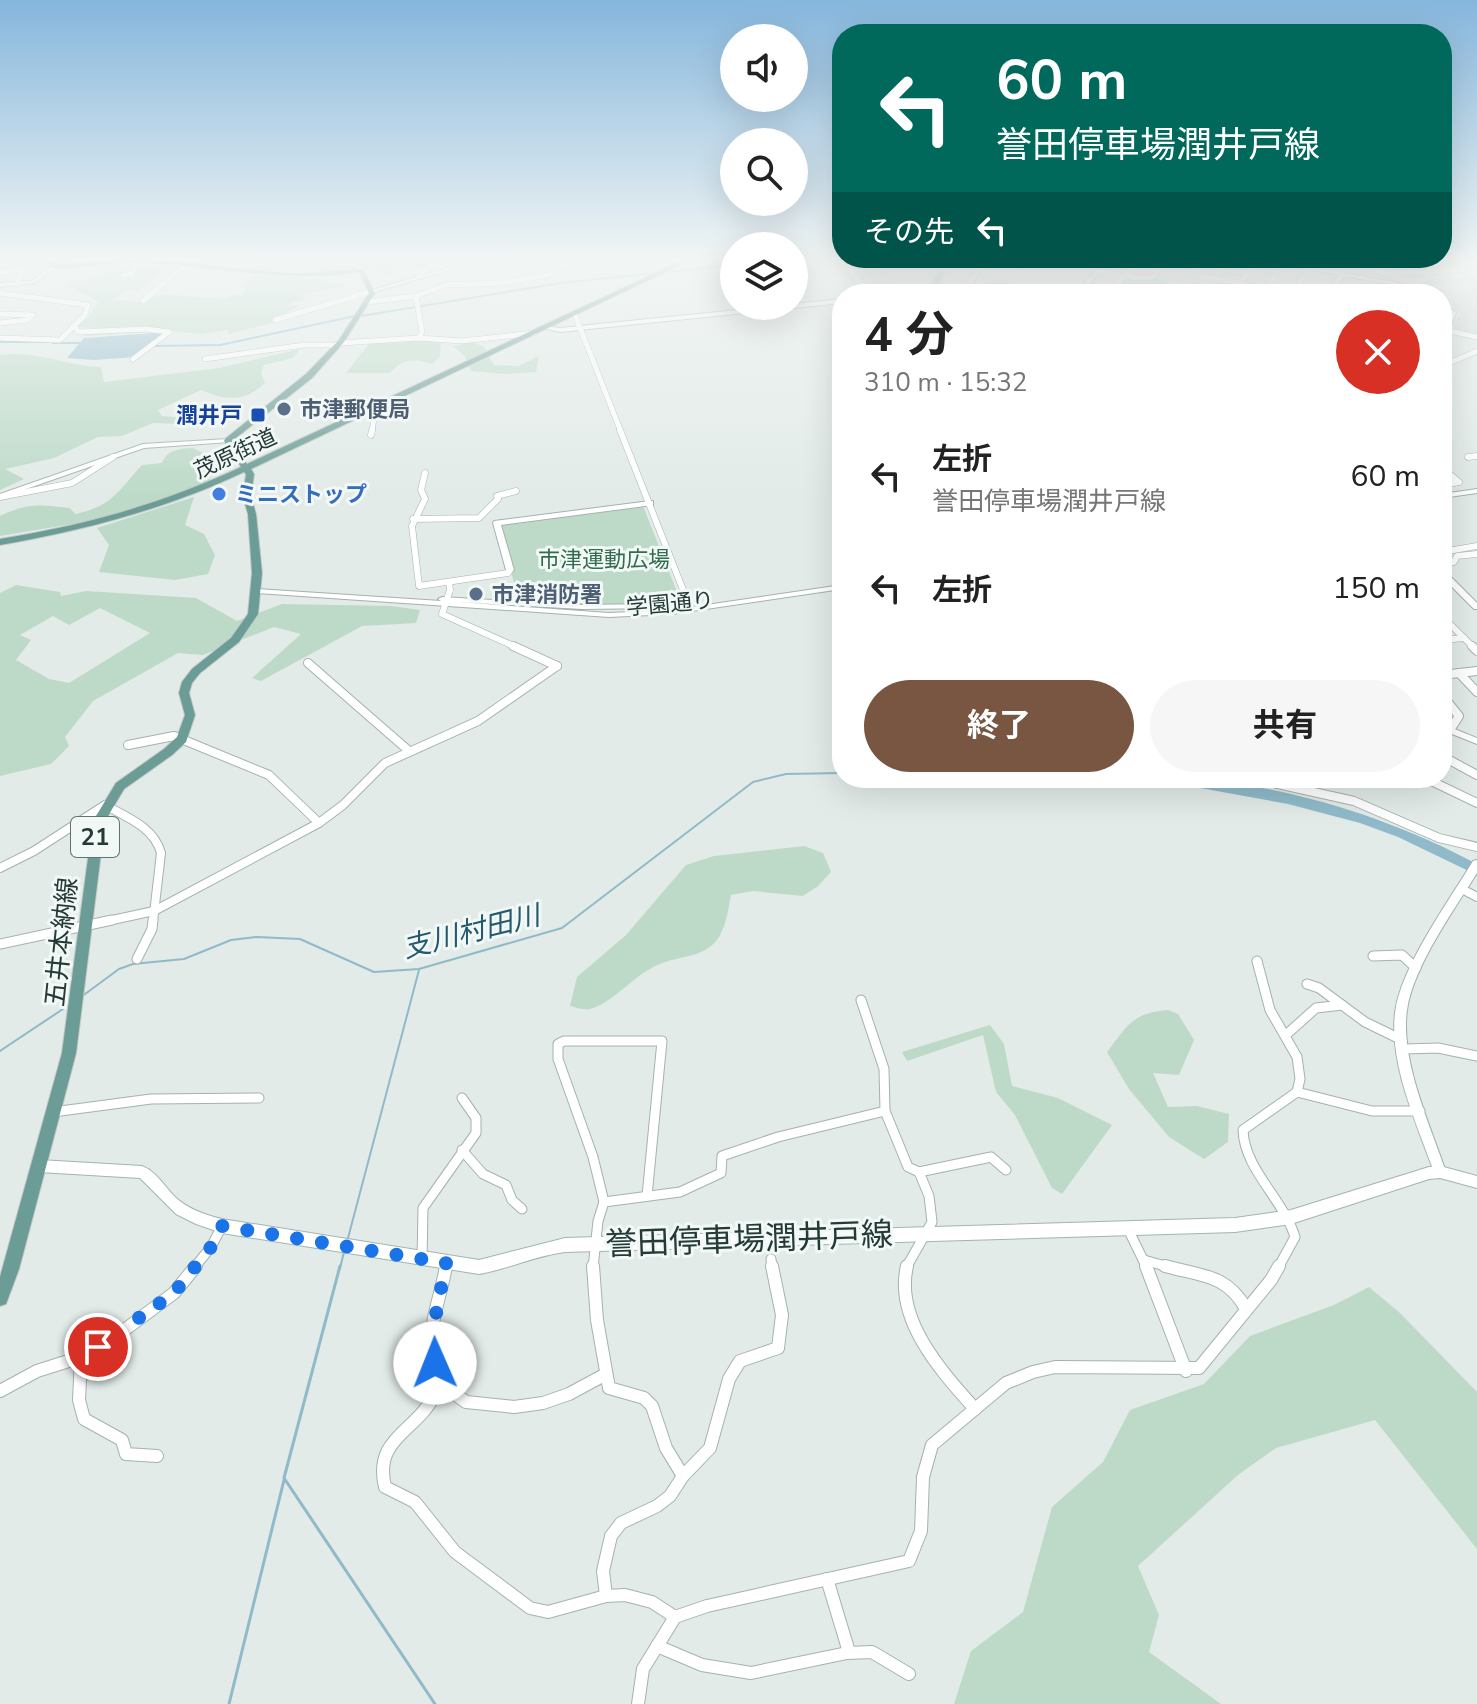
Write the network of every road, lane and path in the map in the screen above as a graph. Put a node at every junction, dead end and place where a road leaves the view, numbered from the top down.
1 (16, 339) edge
2 (61, 339) edge
3 (160, 339) edge
4 (343, 339) edge
5 (412, 339) edge
6 (426, 339) edge
7 (485, 339) edge
8 (524, 339) edge
9 (584, 339) edge
10 (339, 344) junction
11 (1477, 351) edge
12 (133, 359) dead end
13 (205, 359) dead end
14 (1452, 362) edge
15 (374, 418) dead end
16 (371, 435) dead end
17 (228, 441) junction
18 (1477, 456) edge
19 (1468, 457) dead end
20 (247, 467) junction
21 (425, 473) dead end
22 (1477, 489) edge
23 (516, 491) dead end
24 (1452, 493) edge
25 (0, 496) edge
26 (650, 503) junction
27 (413, 519) junction
28 (0, 542) edge
29 (1477, 546) edge
30 (1452, 550) edge
31 (1477, 554) edge
32 (1452, 560) edge
33 (510, 570) joint
34 (449, 582) junction
35 (832, 582) edge
36 (1452, 583) edge
37 (832, 588) edge
38 (257, 591) junction
39 (445, 602) junction
40 (689, 607) junction
41 (1477, 607) edge
42 (1452, 626) edge
43 (1464, 638) junction
44 (1452, 639) edge
45 (1477, 651) edge
46 (308, 663) dead end
47 (1477, 671) edge
48 (1459, 673) junction
49 (1452, 674) edge
50 (1477, 692) edge
51 (1452, 707) edge
52 (1452, 722) edge
53 (1452, 731) edge
54 (182, 739) junction
55 (1477, 741) edge
56 (128, 745) dead end
57 (409, 751) junction
58 (1452, 761) edge
59 (1477, 775) edge
60 (1299, 788) edge
61 (1446, 788) edge
62 (1477, 803) edge
63 (105, 805) junction
64 (319, 823) junction
65 (1477, 847) edge
66 (1477, 864) edge
67 (0, 868) edge
68 (1462, 889) junction
69 (1477, 897) edge
70 (154, 911) junction
71 (85, 924) junction
72 (0, 944) edge
73 (1373, 956) dead end
74 (137, 959) dead end
75 (1257, 961) dead end
76 (1416, 968) junction
77 (1307, 984) dead end
78 (861, 1000) dead end
79 (1342, 1005) junction
80 (1287, 1034) junction
81 (1403, 1045) junction
82 (1477, 1056) edge
83 (1297, 1092) junction
84 (259, 1098) dead end
85 (462, 1098) dead end
86 (885, 1111) junction
87 (1420, 1111) junction
88 (53, 1112) junction
89 (462, 1150) junction
90 (39, 1166) junction
91 (1006, 1170) dead end
92 (919, 1172) junction
93 (1440, 1172) junction
94 (1477, 1182) edge
95 (647, 1196) junction
96 (604, 1202) junction
97 (522, 1209) dead end
98 (1291, 1217) junction
99 (222, 1226) junction
100 (1128, 1229) junction
101 (929, 1234) junction
102 (594, 1244) junction
103 (422, 1259) junction
104 (771, 1259) dead end
105 (1144, 1260) junction
106 (446, 1263) junction
107 (0, 1298) edge
108 (1246, 1309) junction
109 (81, 1357) junction
110 (1186, 1371) junction
111 (606, 1374) junction
112 (439, 1383) junction
113 (0, 1391) edge
114 (975, 1409) junction
115 (157, 1456) dead end
116 (683, 1476) junction
117 (827, 1579) junction
118 (606, 1596) junction
119 (675, 1617) junction
120 (657, 1646) junction
121 (849, 1652) junction
122 (909, 1674) dead end
123 (638, 1704) edge

1 - 2 street
3 - 12 street
4 - 10 main road
5 - 10 street
6 - 7 street
8 - 20 main road, 茂原街道
9 - 26 street
10 - 13 street
10 - 17 main road
11 - 14 street
15 - 16 street
17 - 20 main road
17 - 25 street
18 - 19 street
20 - 28 main road, 茂原街道
20 - 38 main road
21 - 27 street
22 - 24 street
23 - 27 street
26 - 33 street
26 - 40 street
27 - 34 street
29 - 30 street
31 - 32 street
33 - 34 street
34 - 39 street
35 - 40 street, 学園通り
36 - 41 street
37 - 40 street
38 - 39 street
38 - 54 main road
39 - 40 street
39 - 57 street
42 - 43 street
43 - 44 street
43 - 45 street
46 - 57 street
47 - 48 street
48 - 49 street
48 - 50 street
51 - 52 street
53 - 55 street
54 - 56 street
54 - 63 main road, 五井本納線 / 21
54 - 64 street
57 - 64 street
58 - 59 street
60 - 65 street
61 - 62 street
63 - 67 street
63 - 70 street
63 - 71 main road, 五井本納線 / 21
64 - 70 street
66 - 68 street
68 - 69 street
68 - 76 street
70 - 71 street
70 - 74 street
71 - 72 street
71 - 88 main road, 五井本納線 / 21
73 - 76 street
75 - 80 street
76 - 81 street
77 - 79 street
78 - 86 street
79 - 80 street
79 - 81 street
80 - 83 street
81 - 82 street
81 - 87 street
83 - 87 street
83 - 98 street
84 - 88 street
85 - 89 street
86 - 92 street
86 - 95 street
87 - 93 street
88 - 90 main road, 五井本納線 / 21
89 - 97 street
89 - 103 street
90 - 99 main road, 誉田停車場潤井戸線
90 - 107 main road, 五井本納線 / 21
91 - 92 street
92 - 101 street
93 - 94 main road, 誉田停車場潤井戸線
93 - 98 main road, 誉田停車場潤井戸線
95 - 96 street
95 - 96 street
96 - 102 street
98 - 100 main road, 誉田停車場潤井戸線
98 - 108 street
99 - 103 main road, 誉田停車場潤井戸線
99 - 109 street
100 - 101 main road, 誉田停車場潤井戸線
100 - 105 street
101 - 102 main road, 誉田停車場潤井戸線
101 - 114 street
102 - 106 main road, 誉田停車場潤井戸線
102 - 111 street
103 - 106 main road, 誉田停車場潤井戸線
104 - 116 street
105 - 108 street
105 - 110 street
106 - 112 street
108 - 110 street
109 - 113 street
109 - 115 street
110 - 114 street
111 - 112 street
111 - 116 street
112 - 118 street
114 - 117 street
116 - 118 street
117 - 119 street
117 - 121 street
118 - 119 street
119 - 120 street
120 - 121 street
120 - 123 street
121 - 122 street

